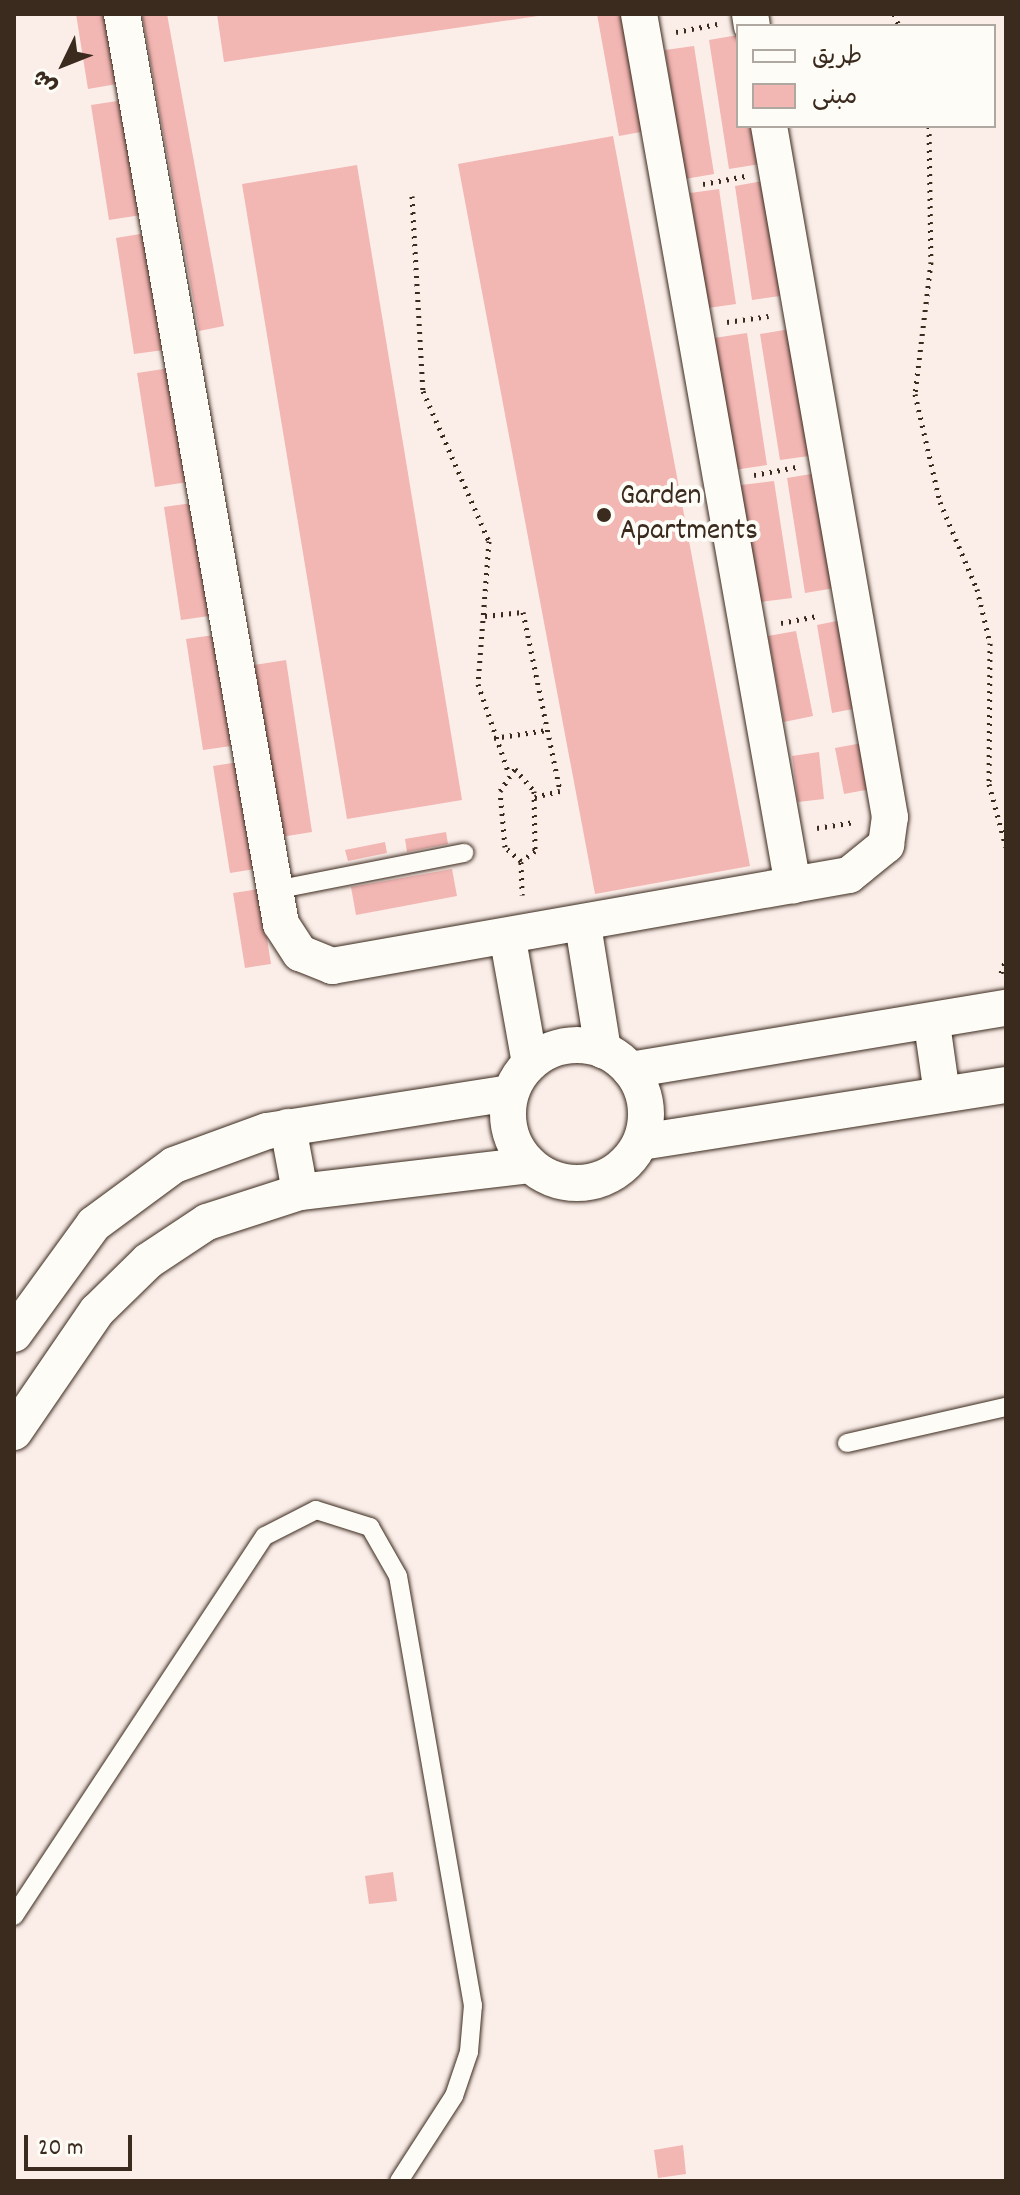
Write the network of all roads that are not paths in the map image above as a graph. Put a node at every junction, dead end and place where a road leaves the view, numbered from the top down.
1 (122, 14) edge
2 (642, 26) edge
3 (769, 128) edge
4 (464, 853) dead end
5 (793, 886) junction
6 (275, 890) junction
7 (583, 925) junction
8 (508, 940) junction
9 (1006, 1008) edge
10 (932, 1024) junction
11 (617, 1060) junction
12 (530, 1063) junction
13 (1006, 1085) edge
14 (510, 1093) junction
15 (942, 1094) junction
16 (288, 1127) junction
17 (641, 1142) junction
18 (529, 1165) junction
19 (300, 1192) junction
20 (19, 1314) edge
21 (1006, 1407) edge
22 (14, 1432) edge
23 (847, 1443) dead end
24 (14, 1916) edge
25 (399, 2181) edge

1 - 6 street
2 - 5 street
3 - 5 street
4 - 6 lane
5 - 7 street
6 - 8 street
7 - 8 street
7 - 11 street
8 - 12 street
9 - 10 street
10 - 11 street
10 - 15 street
11 - 12 street
11 - 17 street
12 - 14 street
13 - 15 street
14 - 16 street
14 - 18 street
15 - 17 street
16 - 19 street
16 - 20 street
17 - 18 street
18 - 19 street
19 - 22 street
21 - 23 lane
24 - 25 lane

